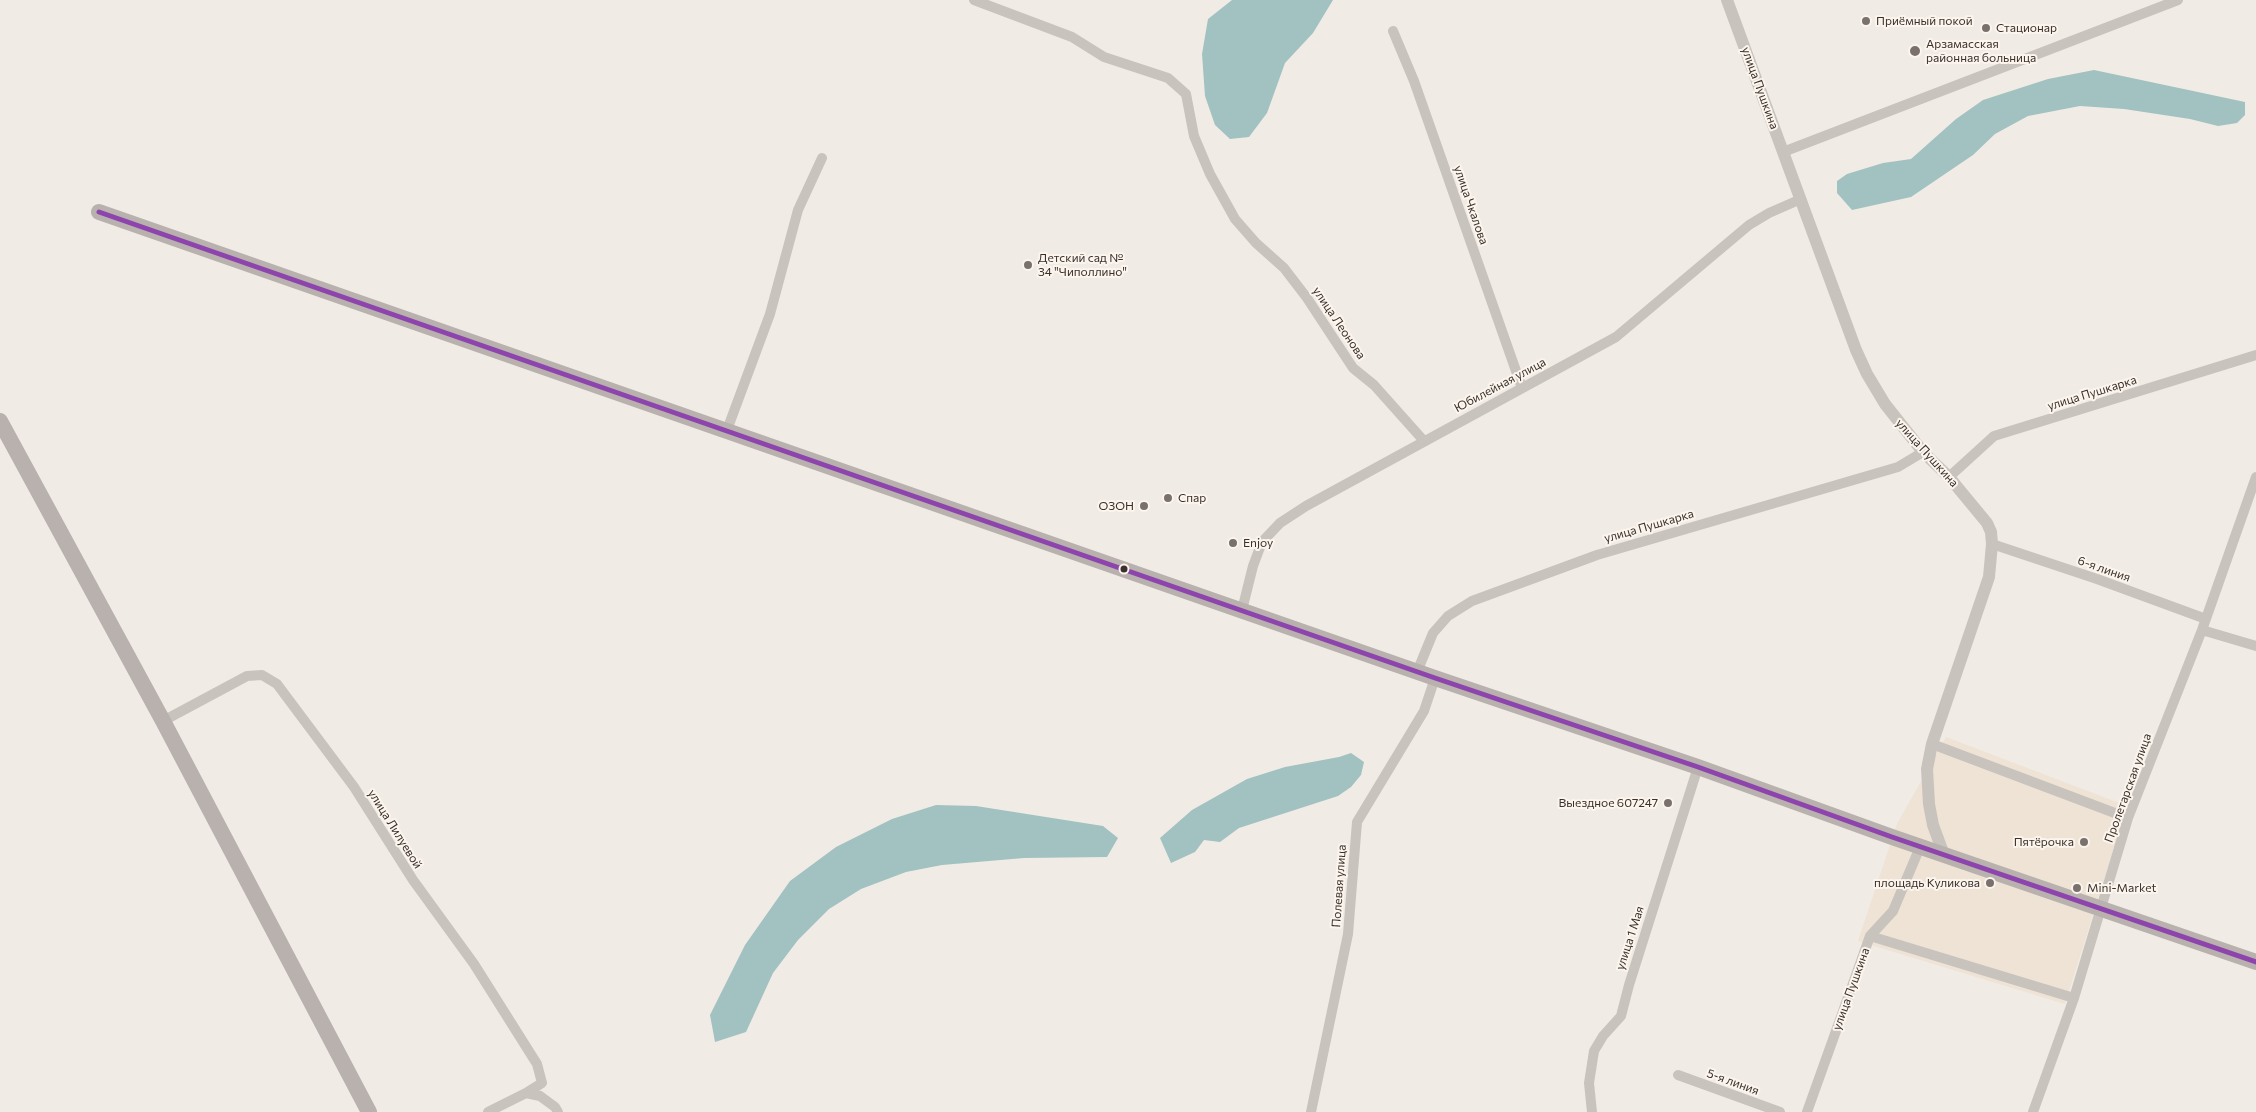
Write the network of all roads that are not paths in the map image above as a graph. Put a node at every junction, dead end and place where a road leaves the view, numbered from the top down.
1 (974, 0) edge
2 (1727, 0) edge
3 (2178, 0) edge
4 (1393, 31) dead end
5 (1783, 152) junction
6 (822, 158) dead end
7 (1801, 200) junction
8 (99, 212) dead end
9 (2256, 355) edge
10 (1522, 388) junction
11 (0, 421) edge
12 (727, 430) junction
13 (1424, 441) junction
14 (1923, 452) junction
15 (1949, 477) junction
16 (2256, 477) edge
17 (1992, 544) junction
18 (1242, 610) junction
19 (2206, 619) junction
20 (2202, 630) junction
21 (2256, 646) edge
22 (1418, 672) junction
23 (1435, 678) junction
24 (163, 721) junction
25 (1932, 744) junction
26 (1698, 766) junction
27 (2128, 818) junction
28 (1920, 847) junction
29 (1944, 855) junction
30 (2100, 908) junction
31 (1870, 936) junction
32 (2256, 962) edge
33 (2074, 998) junction
34 (1678, 1075) dead end
35 (526, 1093) junction
36 (369, 1112) edge
37 (488, 1112) edge
38 (558, 1112) edge
39 (1311, 1112) edge
40 (1592, 1112) edge
41 (1780, 1112) edge
42 (1807, 1112) edge
43 (2033, 1112) edge

1 - 13 street, улица Леонова
2 - 5 street, улица Пушкина
3 - 5 street
4 - 10 street, улица Чкалова
5 - 7 street, улица Пушкина
6 - 12 street
7 - 10 street, Юбилейная улица
7 - 14 street, улица Пушкина
8 - 12 main road
9 - 15 street, улица Пушкарка
10 - 13 street, Юбилейная улица
11 - 24 main road
12 - 18 main road
13 - 18 street, Юбилейная улица
14 - 15 street, улица Пушкина
14 - 22 street, улица Пушкарка
15 - 17 street, улица Пушкина
16 - 19 street, Пролетарская улица
17 - 19 street, 6-я линия
17 - 25 street, улица Пушкина
18 - 22 main road
19 - 20 street, Пролетарская улица
20 - 21 street
20 - 27 street, Пролетарская улица
22 - 23 main road
23 - 26 main road
23 - 39 street, Полевая улица
24 - 35 street, улица Лилуевой
24 - 36 main road
25 - 27 street
25 - 29 street, улица Пушкина
26 - 28 main road
26 - 40 street, улица 1 Мая
27 - 30 street, Пролетарская улица
28 - 29 main road
28 - 31 street, улица Пушкина
29 - 30 main road
30 - 32 main road
30 - 33 street, Пролетарская улица
31 - 33 street
31 - 42 street, улица Пушкина
33 - 43 street, Пролетарская улица
34 - 41 street, 5-я линия
35 - 37 street, улица Лилуевой
35 - 38 street

